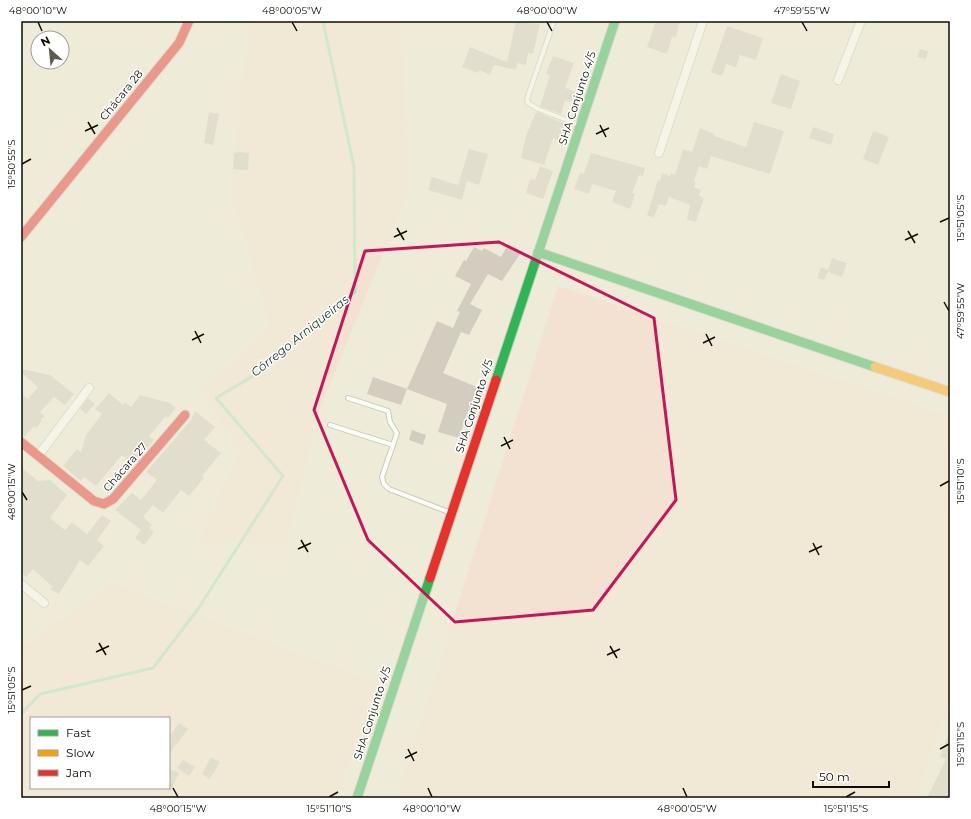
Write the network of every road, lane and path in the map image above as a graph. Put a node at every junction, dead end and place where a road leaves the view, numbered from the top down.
1 (189, 21) edge
2 (554, 21) edge
3 (615, 21) edge
4 (703, 21) edge
5 (861, 21) edge
6 (838, 80) dead end
7 (580, 125) junction
8 (658, 153) dead end
9 (21, 237) edge
10 (538, 252) junction
11 (89, 388) dead end
12 (950, 392) edge
13 (348, 398) dead end
14 (185, 415) dead end
15 (330, 425) dead end
16 (21, 442) edge
17 (393, 444) junction
18 (38, 456) junction
19 (451, 513) junction
20 (21, 584) edge
21 (44, 603) dead end
22 (357, 798) edge

1 - 9 street, Chácara 28
2 - 7 lane
3 - 7 street, SHA Conjunto 4/5
4 - 8 street
5 - 6 street
7 - 10 street, SHA Conjunto 4/5
10 - 12 street
10 - 19 street, SHA Conjunto 4/5
11 - 18 street
13 - 17 lane
14 - 18 street, Chácara 27
15 - 17 lane
16 - 18 street, Chácara 27
17 - 19 lane
19 - 22 street, SHA Conjunto 4/5
20 - 21 street

